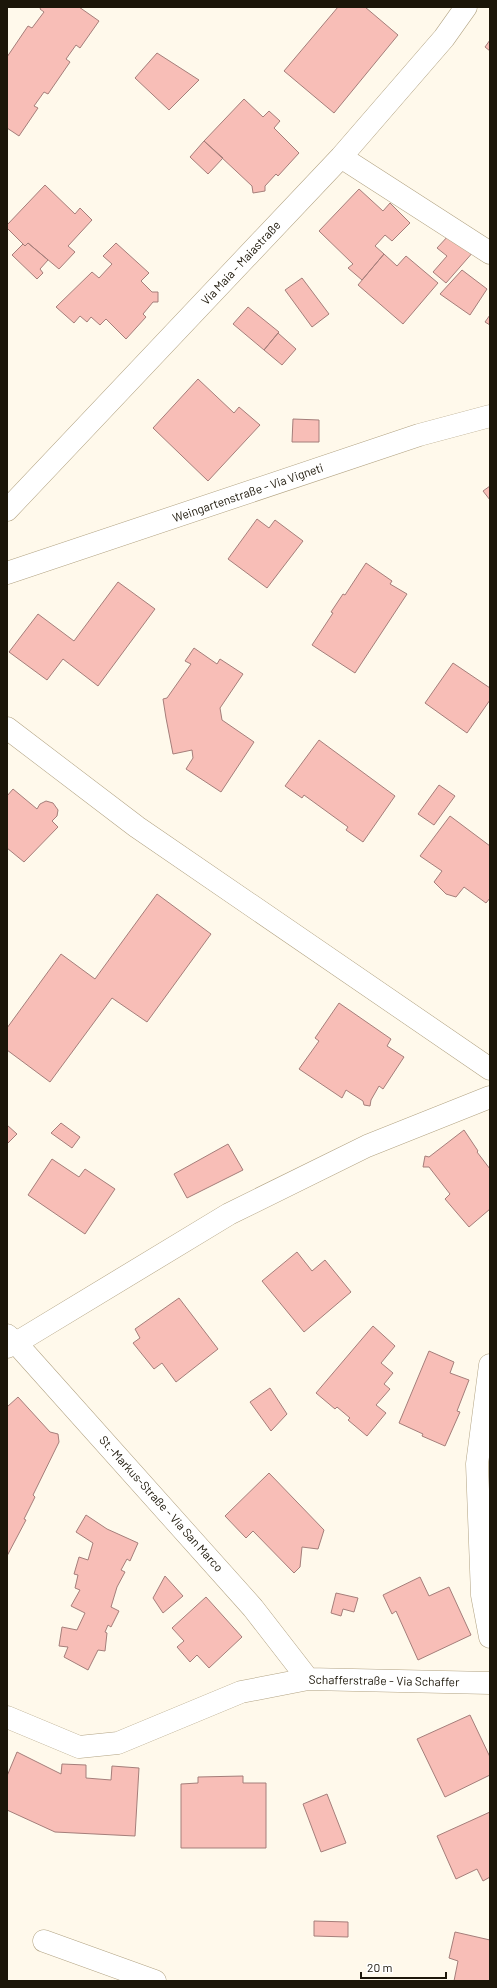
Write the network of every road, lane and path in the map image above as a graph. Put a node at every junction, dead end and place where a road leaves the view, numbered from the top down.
1 (466, 7) edge
2 (341, 157) junction
3 (490, 253) edge
4 (490, 416) edge
5 (7, 510) edge
6 (7, 573) edge
7 (7, 728) edge
8 (490, 1069) edge
9 (490, 1098) edge
10 (10, 1342) edge
11 (490, 1365) edge
12 (490, 1637) edge
13 (308, 1679) junction
14 (490, 1683) edge
15 (7, 1717) edge
16 (44, 1941) dead end
17 (155, 1981) edge

1 - 2 street, Via Maia - Maiastraße
2 - 3 street
2 - 5 street, Via Maia - Maiastraße
4 - 6 street, Weingartenstraße - Via Vigneti
7 - 8 street
9 - 10 street
10 - 13 street, St.-Markus-Straße - Via San Marco
11 - 12 street
13 - 14 street, Schafferstraße - Via Schaffer
13 - 15 street, Schafferstraße - Via Schaffer
16 - 17 street

